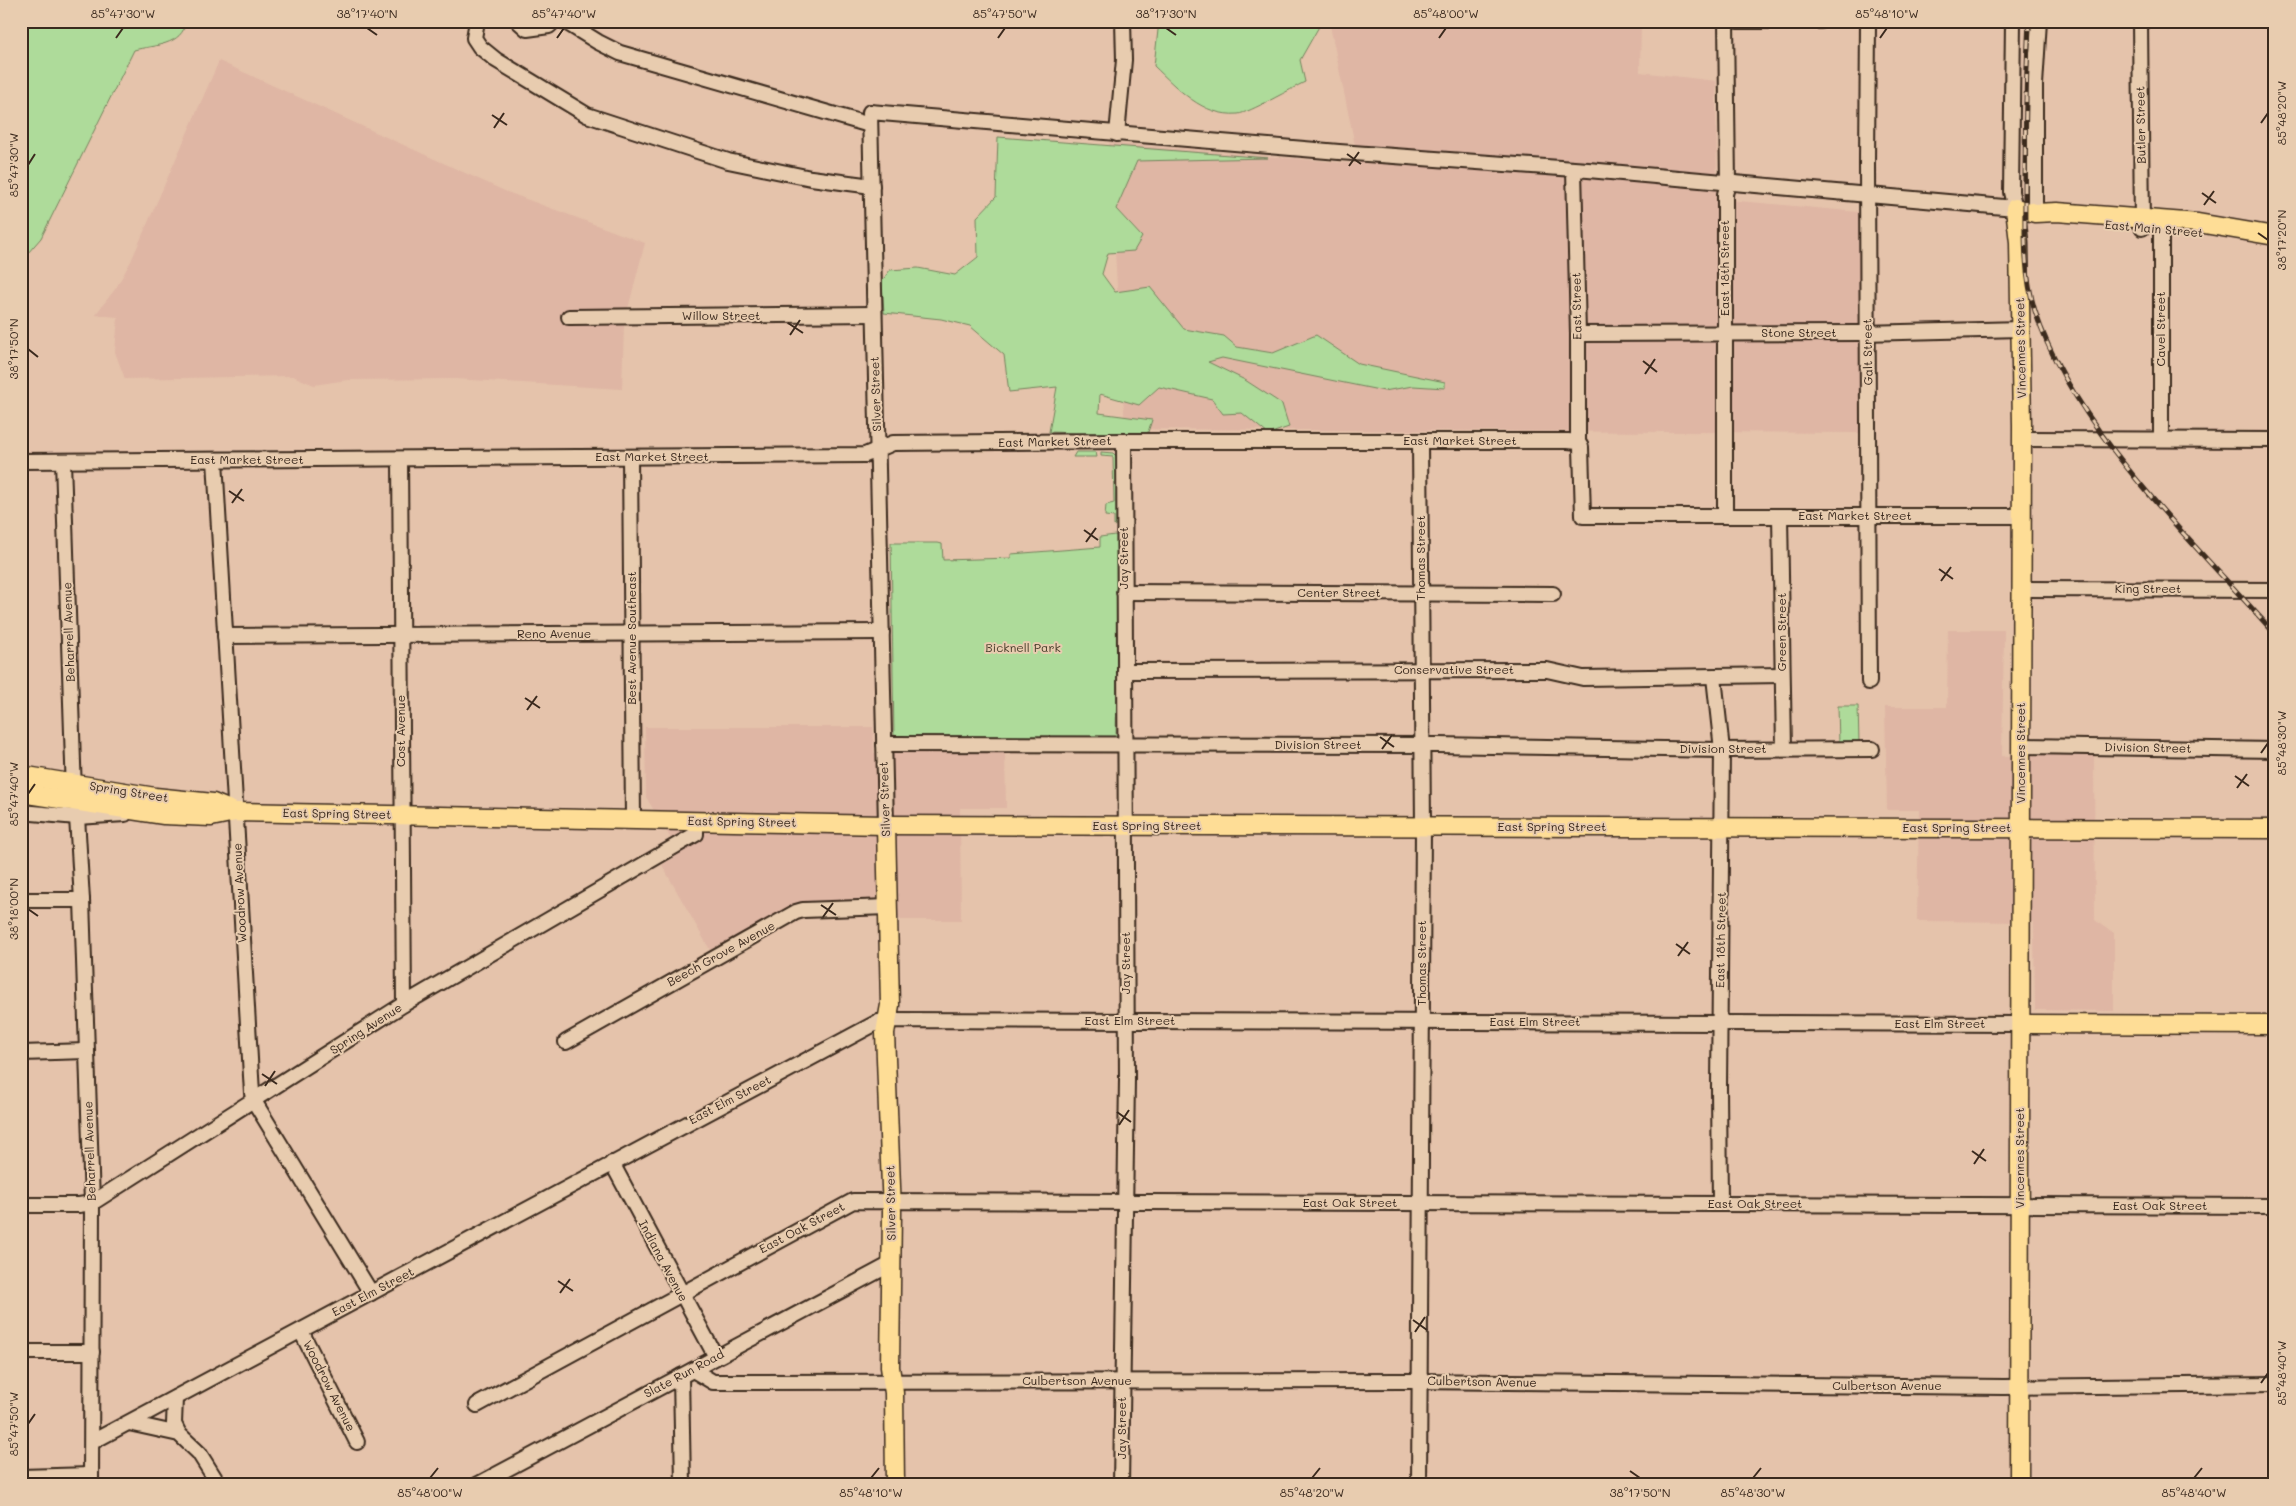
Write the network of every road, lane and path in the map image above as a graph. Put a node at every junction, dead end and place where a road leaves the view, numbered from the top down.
1 (478, 21) edge
2 (518, 21) edge
3 (554, 21) edge
4 (564, 21) edge
5 (1123, 21) edge
6 (1726, 21) edge
7 (1737, 21) edge
8 (1821, 21) edge
9 (1868, 21) edge
10 (2013, 21) edge
11 (2039, 21) edge
12 (2140, 21) edge
13 (870, 118) junction
14 (1117, 134) junction
15 (1574, 170) junction
16 (1728, 184) junction
17 (872, 186) junction
18 (1867, 196) junction
19 (2015, 208) junction
20 (2034, 212) junction
21 (2142, 223) junction
22 (2161, 225) junction
23 (2275, 236) edge
24 (2275, 246) edge
25 (874, 314) junction
26 (569, 317) dead end
27 (2021, 329) junction
28 (1724, 333) junction
29 (1868, 333) junction
30 (1578, 334) junction
31 (2022, 439) junction
32 (2161, 439) junction
33 (2275, 440) edge
34 (1124, 441) junction
35 (1420, 441) junction
36 (1578, 442) junction
37 (878, 450) junction
38 (630, 457) junction
39 (400, 459) junction
40 (215, 460) junction
41 (63, 461) junction
42 (21, 462) edge
43 (1724, 516) junction
44 (1780, 516) junction
45 (1870, 516) junction
46 (2021, 516) junction
47 (2022, 589) junction
48 (2275, 590) edge
49 (1124, 592) junction
50 (1420, 593) junction
51 (1553, 594) dead end
52 (882, 632) junction
53 (631, 634) junction
54 (401, 635) junction
55 (225, 636) junction
56 (1421, 670) junction
57 (1125, 671) junction
58 (1714, 676) junction
59 (1782, 676) junction
60 (1870, 682) dead end
61 (884, 744) junction
62 (1125, 745) junction
63 (1423, 745) junction
64 (2021, 746) junction
65 (1784, 749) junction
66 (1872, 749) dead end
67 (1722, 750) junction
68 (2275, 750) edge
69 (21, 775) edge
70 (75, 784) junction
71 (21, 793) edge
72 (75, 810) junction
73 (21, 812) edge
74 (235, 812) junction
75 (402, 816) junction
76 (633, 819) junction
77 (696, 821) junction
78 (886, 825) junction
79 (1124, 826) junction
80 (1423, 827) junction
81 (1723, 828) junction
82 (2021, 828) junction
83 (2275, 829) edge
84 (21, 900) edge
85 (82, 900) junction
86 (888, 908) junction
87 (404, 1004) junction
88 (888, 1020) junction
89 (1126, 1021) junction
90 (1422, 1022) junction
91 (1719, 1023) junction
92 (2022, 1024) junction
93 (2275, 1025) edge
94 (566, 1042) dead end
95 (87, 1051) junction
96 (21, 1053) edge
97 (254, 1101) junction
98 (612, 1163) junction
99 (891, 1201) junction
100 (1126, 1202) junction
101 (92, 1203) junction
102 (1422, 1203) junction
103 (1720, 1204) junction
104 (21, 1205) edge
105 (2020, 1206) junction
106 (2275, 1206) edge
107 (891, 1264) junction
108 (371, 1293) junction
109 (681, 1294) junction
110 (301, 1331) junction
111 (21, 1352) edge
112 (92, 1352) junction
113 (716, 1357) junction
114 (687, 1373) junction
115 (1122, 1381) junction
116 (1422, 1381) junction
117 (892, 1382) junction
118 (2275, 1384) edge
119 (2020, 1387) junction
120 (174, 1398) junction
121 (477, 1405) dead end
122 (129, 1423) junction
123 (179, 1434) junction
124 (92, 1442) junction
125 (357, 1442) dead end
126 (21, 1477) edge
127 (91, 1480) edge
128 (219, 1485) edge
129 (478, 1485) edge
130 (683, 1485) edge
131 (895, 1485) edge
132 (1121, 1485) edge
133 (1420, 1485) edge
134 (2019, 1485) edge

1 - 17 street
2 - 3 street
4 - 13 street
5 - 14 street
6 - 16 street, East 18th Street
7 - 8 street
9 - 18 street, Galt Street
10 - 19 street, Vincennes Street
11 - 20 street
12 - 21 street, Butler Street
13 - 14 street
13 - 17 street, Silver Street
14 - 15 street
15 - 16 street
15 - 30 street, East Street
16 - 18 street
16 - 28 street, East 18th Street
17 - 25 street, Silver Street
18 - 19 street
18 - 29 street, Galt Street
19 - 20 main road, East Main Street
19 - 27 main road, Vincennes Street
20 - 21 main road, East Main Street
21 - 22 main road, East Main Street
22 - 23 main road, East Main Street
22 - 24 main road, East Main Street
22 - 32 street, Cavel Street
25 - 26 street, Willow Street
25 - 37 street, Silver Street
27 - 29 street, Stone Street
27 - 31 main road, Vincennes Street
28 - 29 street, Stone Street
28 - 30 street, Stone Street
28 - 43 street, East 18th Street
29 - 45 street, Galt Street
30 - 36 street, East Street
31 - 32 street
31 - 46 main road, Vincennes Street
32 - 33 street
34 - 35 street, East Market Street
34 - 37 street, East Market Street
34 - 49 street, Jay Street
35 - 36 street, East Market Street
35 - 50 street, Thomas Street
36 - 43 street, East Market Street
37 - 38 street, East Market Street
37 - 52 street, Silver Street
38 - 39 street, East Market Street
38 - 53 street, Best Avenue Southeast
39 - 40 street, East Market Street
39 - 54 street, Cost Avenue
40 - 41 street, East Market Street
40 - 55 street, Woodrow Avenue
41 - 42 street, East Market Street
41 - 70 street, Beharrell Avenue
43 - 44 street, East Market Street
44 - 45 street, East Market Street
44 - 59 street, Green Street
45 - 46 street, East Market Street
45 - 60 street, Galt Street
46 - 47 main road, Vincennes Street
47 - 48 street, King Street
47 - 64 main road, Vincennes Street
49 - 50 street, Center Street
49 - 57 street, Jay Street
50 - 51 street, Center Street
50 - 56 street, Thomas Street
52 - 53 street, Reno Avenue
52 - 61 street, Silver Street
53 - 54 street, Reno Avenue
53 - 76 street, Best Avenue Southeast
54 - 55 street, Reno Avenue
54 - 75 street, Cost Avenue
55 - 74 street, Woodrow Avenue
56 - 57 street, Conservative Street
56 - 58 street, Conservative Street
56 - 63 street, Thomas Street
57 - 62 street, Jay Street
58 - 59 street, Conservative Street
58 - 67 street, East 18th Street
59 - 65 street, Green Street
61 - 62 street, Division Street
61 - 78 street, Silver Street
62 - 63 street, Division Street
62 - 79 street, Jay Street
63 - 67 street, Division Street
63 - 80 street, Thomas Street
64 - 68 street, Division Street
64 - 82 main road, Vincennes Street
65 - 66 street, Division Street
65 - 67 street, Division Street
67 - 81 street, East 18th Street
69 - 70 main road, Spring Street
70 - 72 street, Beharrell Avenue
70 - 74 main road, Spring Street
71 - 72 main road, East Spring Street
72 - 73 street
72 - 74 main road, East Spring Street
72 - 85 street, Beharrell Avenue
74 - 75 main road, East Spring Street
74 - 97 street, Woodrow Avenue
75 - 76 main road, East Spring Street
75 - 87 street, Cost Avenue
76 - 77 main road, East Spring Street
77 - 78 main road, East Spring Street
77 - 87 street, Spring Avenue
78 - 79 main road, East Spring Street
78 - 86 main road, Silver Street
79 - 80 main road, East Spring Street
79 - 89 street, Jay Street
80 - 81 main road, East Spring Street
80 - 90 street, Thomas Street
81 - 82 main road, East Spring Street
81 - 91 street, East 18th Street
82 - 83 main road, East Spring Street
82 - 92 main road, Vincennes Street
84 - 85 street
85 - 95 street, Beharrell Avenue
86 - 88 main road, Silver Street
86 - 94 street, Beech Grove Avenue
87 - 97 street, Spring Avenue
88 - 89 street, East Elm Street
88 - 98 street, East Elm Street
88 - 99 main road, Silver Street
89 - 90 street, East Elm Street
89 - 100 street, Jay Street
90 - 91 street, East Elm Street
90 - 102 street, Thomas Street
91 - 92 street, East Elm Street
91 - 103 street, East 18th Street
92 - 93 main road, East Elm Street
92 - 105 main road, Vincennes Street
95 - 96 street
95 - 101 street, Beharrell Avenue
97 - 101 street, Spring Avenue
97 - 108 street, Woodrow Avenue
98 - 108 street, East Elm Street
98 - 109 street, Indiana Avenue
99 - 100 street, East Oak Street
99 - 107 main road, Silver Street
99 - 109 street, East Oak Street
100 - 102 street, East Oak Street
100 - 115 street, Jay Street
101 - 104 street, Spring Avenue
101 - 112 street, Beharrell Avenue
102 - 103 street, East Oak Street
102 - 116 street, Thomas Street
103 - 105 street, East Oak Street
105 - 106 street, East Oak Street
105 - 119 main road, Vincennes Street
107 - 113 street, Slate Run Road
107 - 117 main road, Silver Street
108 - 110 street, East Elm Street
109 - 113 street, Indiana Avenue
109 - 121 street, East Oak Street
110 - 120 street, East Elm Street
110 - 125 street, Woodrow Avenue
111 - 112 street
112 - 124 street, Beharrell Avenue
113 - 114 street, Slate Run Road
114 - 117 street, Culbertson Avenue
114 - 129 street, Slate Run Road
114 - 130 street
115 - 116 street, Culbertson Avenue
115 - 117 street, Culbertson Avenue
115 - 132 street, Jay Street
116 - 119 street, Culbertson Avenue
116 - 133 street, Thomas Street
117 - 131 main road, Silver Street
118 - 119 street, Culbertson Avenue
119 - 134 main road, Vincennes Street
120 - 122 street, East Elm Street
120 - 123 street
122 - 123 street
122 - 124 street, East Elm Street
123 - 128 street
124 - 127 street, Beharrell Avenue
126 - 127 street

